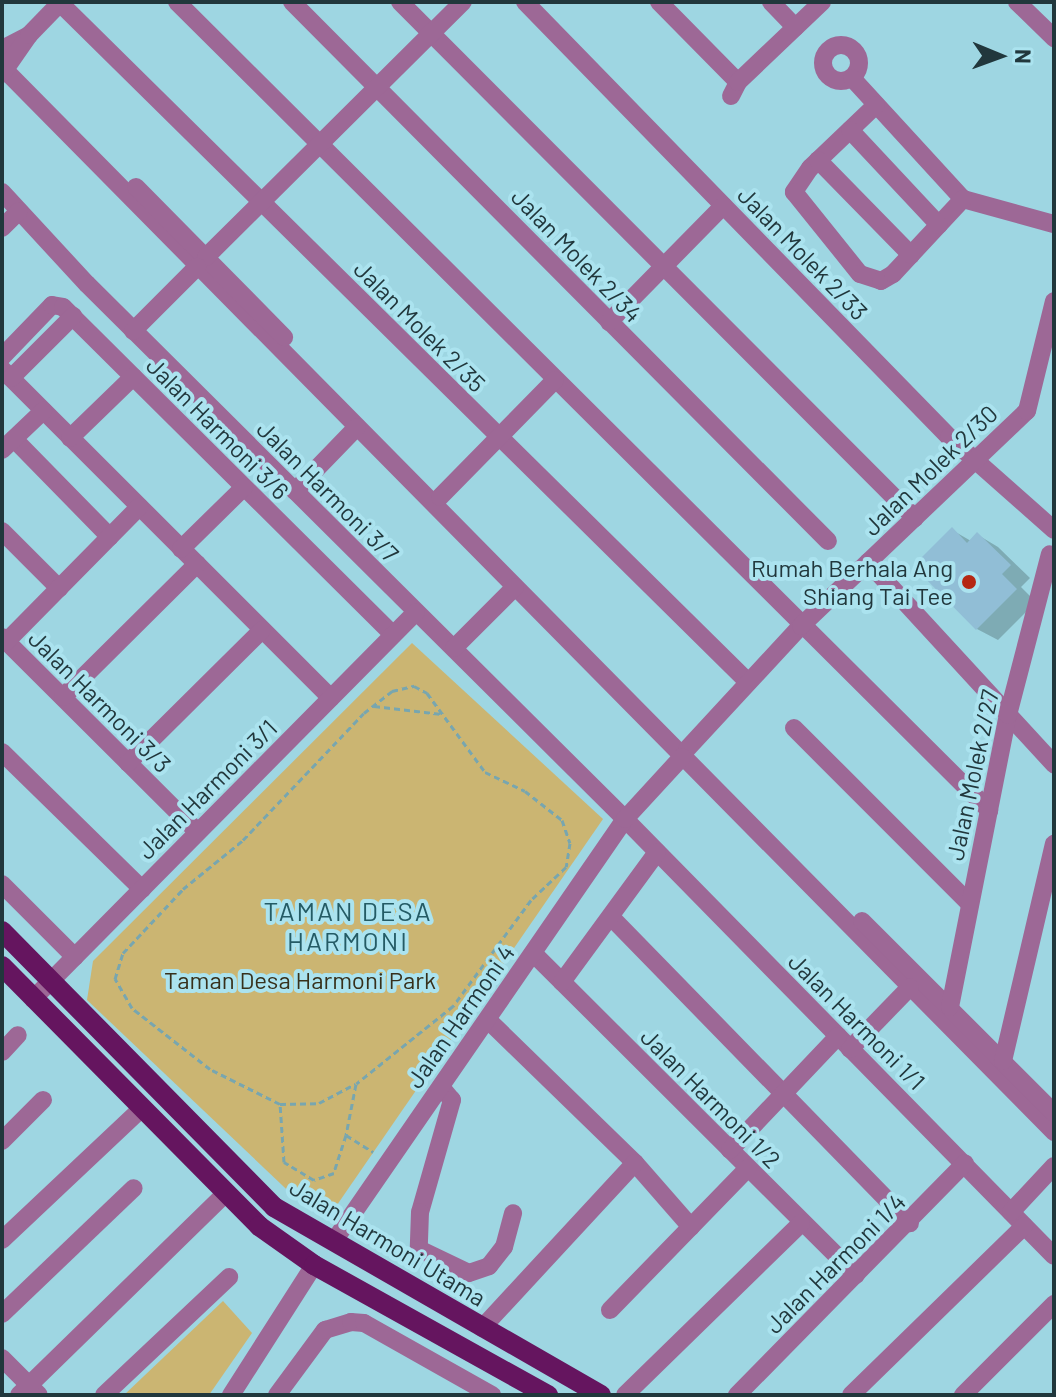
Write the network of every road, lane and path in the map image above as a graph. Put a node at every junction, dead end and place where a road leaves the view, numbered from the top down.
1 (177, 2) edge
2 (292, 2) edge
3 (400, 2) edge
4 (463, 2) edge
5 (525, 2) edge
6 (659, 2) edge
7 (771, 2) edge
8 (822, 2) edge
9 (1017, 2) edge
10 (60, 3) edge
11 (795, 27) junction
12 (430, 34) junction
13 (1054, 38) edge
14 (6, 64) edge
15 (852, 78) dead end
16 (377, 85) junction
17 (876, 105) junction
18 (850, 130) junction
19 (319, 143) junction
20 (818, 160) junction
21 (2, 192) edge
22 (963, 199) junction
23 (261, 202) junction
24 (723, 206) junction
25 (19, 211) junction
26 (1054, 224) edge
27 (939, 225) junction
28 (2, 228) edge
29 (911, 255) junction
30 (202, 262) junction
31 (662, 268) junction
32 (1054, 301) edge
33 (73, 316) junction
34 (609, 322) junction
35 (133, 331) junction
36 (2, 357) edge
37 (6, 374) edge
38 (133, 377) junction
39 (555, 380) junction
40 (43, 411) junction
41 (357, 427) junction
42 (499, 437) junction
43 (70, 438) junction
44 (8, 445) edge
45 (975, 461) junction
46 (244, 487) junction
47 (295, 491) junction
48 (440, 497) junction
49 (139, 507) junction
50 (915, 518) junction
51 (1054, 530) edge
52 (2, 531) edge
53 (110, 537) junction
54 (828, 541) dead end
55 (181, 549) junction
56 (1050, 554) dead end
57 (868, 562) junction
58 (197, 564) junction
59 (515, 587) junction
60 (59, 588) junction
61 (416, 612) junction
62 (801, 626) junction
63 (262, 630) junction
64 (393, 635) junction
65 (4, 640) edge
66 (454, 648) junction
67 (748, 682) junction
68 (63, 697) junction
69 (331, 698) junction
70 (373, 706) junction
71 (442, 714) junction
72 (1008, 715) junction
73 (794, 728) dead end
74 (2, 752) edge
75 (684, 753) junction
76 (128, 763) junction
77 (1054, 764) edge
78 (989, 810) junction
79 (625, 819) junction
80 (198, 832) junction
81 (1054, 844) edge
82 (657, 852) junction
83 (2, 884) edge
84 (142, 889) junction
85 (970, 904) junction
86 (611, 917) junction
87 (2, 931) edge
88 (533, 953) junction
89 (75, 957) junction
90 (2, 966) edge
91 (51, 981) junction
92 (562, 982) junction
93 (910, 987) junction
94 (33, 999) junction
95 (950, 1007) junction
96 (488, 1020) junction
97 (18, 1035) dead end
98 (844, 1042) junction
99 (2, 1052) edge
100 (1003, 1061) junction
101 (356, 1084) junction
102 (441, 1087) junction
103 (783, 1096) junction
104 (43, 1100) dead end
105 (280, 1104) junction
106 (141, 1109) junction
107 (1054, 1113) edge
108 (1054, 1132) edge
109 (346, 1135) junction
110 (2, 1141) edge
111 (730, 1150) junction
112 (392, 1157) junction
113 (635, 1163) junction
114 (965, 1163) junction
115 (1054, 1166) edge
116 (748, 1168) junction
117 (134, 1188) dead end
118 (226, 1193) junction
119 (1011, 1212) junction
120 (513, 1213) dead end
121 (801, 1223) junction
122 (910, 1223) junction
123 (1024, 1226) junction
124 (691, 1227) junction
125 (2, 1240) edge
126 (334, 1241) junction
127 (1054, 1256) edge
128 (314, 1265) junction
129 (856, 1275) junction
130 (229, 1277) dead end
131 (1054, 1304) edge
132 (610, 1310) dead end
133 (2, 1314) edge
134 (482, 1328) junction
135 (2, 1358) edge
136 (29, 1392) edge
137 (283, 1393) edge
138 (104, 1395) edge
139 (231, 1395) edge
140 (492, 1395) edge
141 (548, 1395) edge
142 (601, 1395) edge
143 (625, 1395) edge
144 (737, 1395) edge
145 (851, 1395) edge
146 (963, 1395) edge

1 - 19 street
2 - 16 street, Jalan Molek 2/34
3 - 12 street
4 - 12 street
5 - 24 street, Jalan Molek 2/33
6 - 11 street
7 - 11 street
8 - 11 street
9 - 13 street
10 - 14 street
10 - 23 street, Jalan Molek 2/35
12 - 16 street
12 - 31 street
14 - 30 street
15 - 17 street
16 - 19 street
16 - 34 street, Jalan Molek 2/34
17 - 18 street
17 - 22 street
18 - 20 street
18 - 27 street
19 - 23 street
19 - 39 street
20 - 29 street
20 - 29 street
21 - 25 street, Jalan Harmoni 3/7
22 - 26 street
22 - 27 street
23 - 30 street
23 - 42 street, Jalan Molek 2/35
24 - 31 street
24 - 45 street, Jalan Molek 2/33
25 - 28 street
25 - 35 street, Jalan Harmoni 3/7
27 - 29 street
30 - 35 street
30 - 41 street
30 - 48 street
31 - 34 street
31 - 50 street
32 - 45 street, Jalan Molek 2/30
33 - 36 street
33 - 37 street
33 - 38 street, Jalan Harmoni 3/6
34 - 54 street, Jalan Molek 2/34
35 - 47 street, Jalan Harmoni 3/7
37 - 40 street
38 - 43 street
38 - 46 street, Jalan Harmoni 3/6
39 - 42 street
39 - 62 street
40 - 43 street
40 - 44 street
41 - 47 street
41 - 59 street
42 - 48 street
42 - 67 street, Jalan Molek 2/35
43 - 49 street
44 - 53 street
45 - 50 street, Jalan Molek 2/30
45 - 51 street, Jalan Molek 2/33
46 - 55 street
46 - 64 street, Jalan Harmoni 3/6
47 - 61 street, Jalan Harmoni 3/7
48 - 75 street
49 - 53 street
49 - 55 street
50 - 57 street, Jalan Molek 2/30
52 - 60 street
53 - 60 street
55 - 58 street
56 - 72 street, Jalan Molek 2/27
57 - 62 street, Jalan Molek 2/30
57 - 72 street
58 - 63 street
58 - 68 street
59 - 66 street
59 - 75 street
60 - 65 street
61 - 64 street, Jalan Harmoni 3/1
61 - 66 street, Jalan Harmoni 3/7
62 - 67 street, Jalan Molek 2/30
62 - 78 street
63 - 69 street
63 - 76 street
64 - 69 street, Jalan Harmoni 3/1
65 - 68 street, Jalan Harmoni 3/3
66 - 79 street, Jalan Harmoni 3/7
67 - 75 street, Jalan Molek 2/30
68 - 76 street, Jalan Harmoni 3/3
69 - 80 street, Jalan Harmoni 3/1
70 - 71 path
70 - 71 path
70 - 105 path
71 - 101 path
72 - 77 street
72 - 78 street, Jalan Molek 2/27
73 - 85 street
74 - 84 street
75 - 79 street, Jalan Harmoni 4
75 - 93 street
75 - 95 street
76 - 80 street, Jalan Harmoni 3/3
78 - 85 street, Jalan Molek 2/27
79 - 82 street, Jalan Harmoni 1/1
79 - 88 street, Jalan Harmoni 4
80 - 84 street, Jalan Harmoni 3/1
81 - 100 street
82 - 86 street
82 - 98 street, Jalan Harmoni 1/1
83 - 89 street
84 - 89 street, Jalan Harmoni 3/1
85 - 95 street, Jalan Molek 2/27
86 - 92 street
86 - 103 street
87 - 91 main road, Jalan Harmoni Utama
88 - 92 street, Jalan Harmoni 1/2
88 - 96 street, Jalan Harmoni 4
89 - 91 street, Jalan Harmoni 3/1
90 - 94 main road
91 - 94 street, Jalan Harmoni 3/1
91 - 126 main road, Jalan Harmoni Utama
92 - 111 street, Jalan Harmoni 1/2
93 - 98 street
93 - 108 street
94 - 106 main road
95 - 100 street
96 - 102 street, Jalan Harmoni 4
96 - 113 street
97 - 99 street
98 - 103 street
98 - 114 street, Jalan Harmoni 1/1
100 - 107 street
101 - 105 path
101 - 109 path
102 - 112 street, Jalan Harmoni 4
102 - 120 street
103 - 111 street
103 - 122 street
104 - 110 street
105 - 109 path
106 - 118 main road
106 - 125 street
109 - 112 path
111 - 116 street, Jalan Harmoni 1/2
112 - 126 street, Jalan Harmoni 4
113 - 124 street
113 - 134 street
114 - 119 street, Jalan Harmoni 1/1
114 - 122 street, Jalan Harmoni 1/4
115 - 119 street
116 - 121 street, Jalan Harmoni 1/2
116 - 124 street
117 - 133 street
118 - 128 main road
118 - 136 street
119 - 123 street, Jalan Harmoni 1/1
121 - 129 street, Jalan Harmoni 1/2
121 - 143 street
122 - 129 street, Jalan Harmoni 1/4
123 - 127 street, Jalan Harmoni 1/1
123 - 145 street
124 - 132 street
126 - 134 main road, Jalan Harmoni Utama
128 - 139 street
128 - 141 main road
129 - 144 street, Jalan Harmoni 1/4
130 - 138 street
131 - 146 street
134 - 142 main road, Jalan Harmoni Utama
135 - 136 street
137 - 140 street

